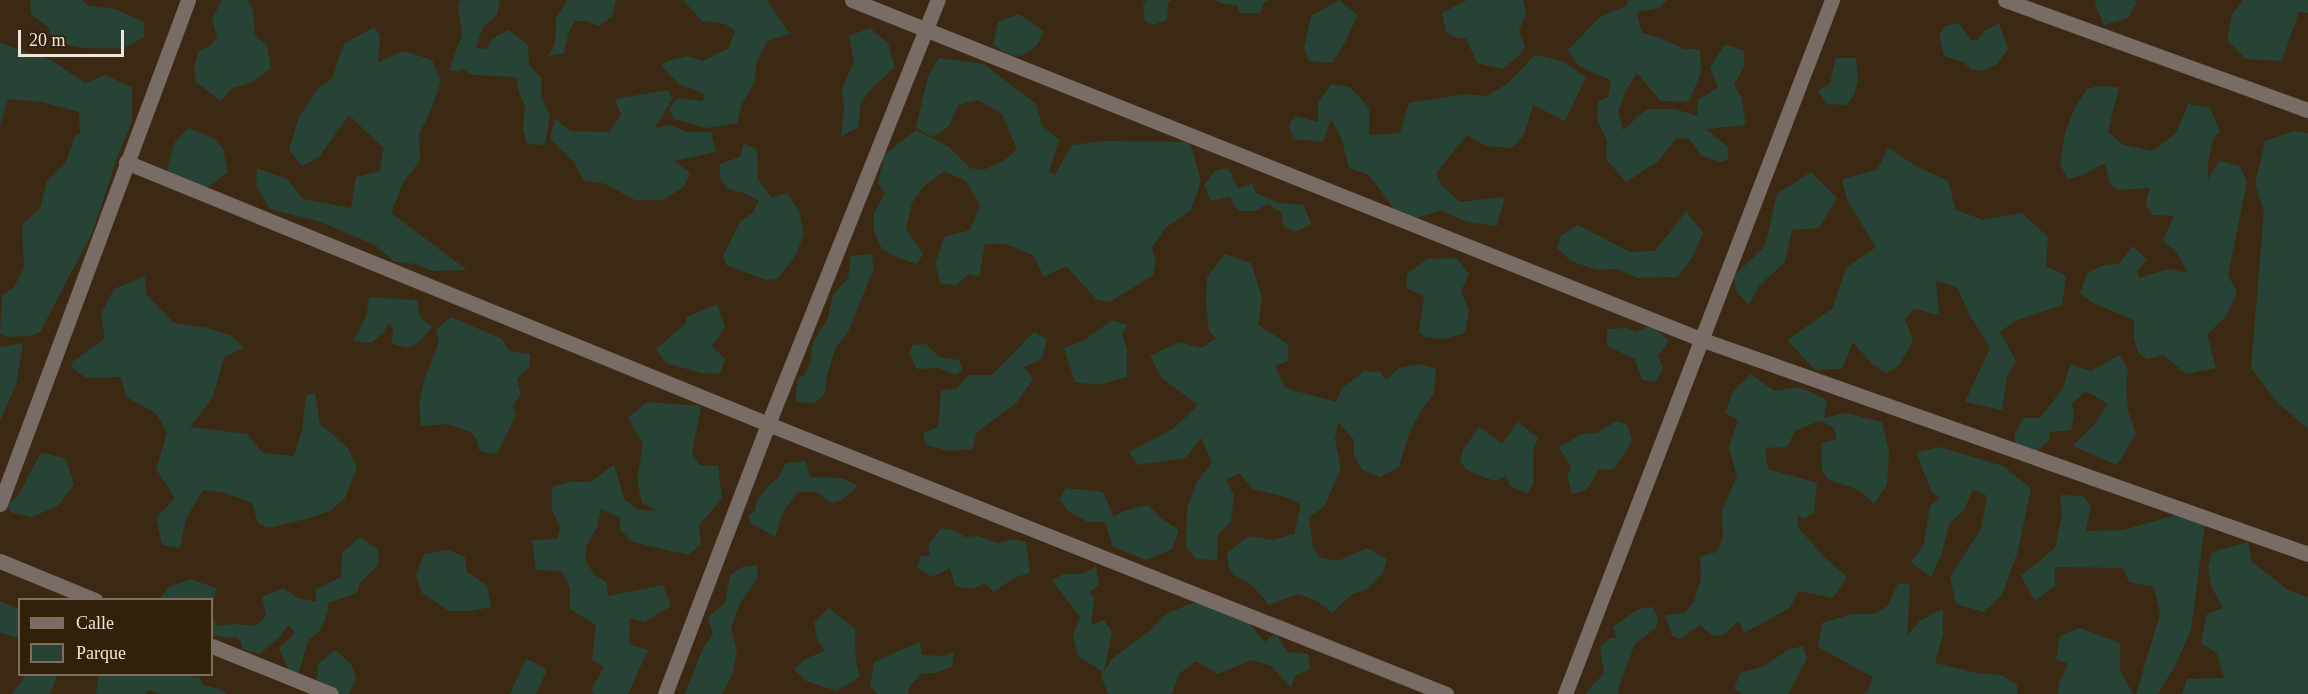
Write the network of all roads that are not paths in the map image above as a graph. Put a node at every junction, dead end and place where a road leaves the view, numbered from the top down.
1 (188, 0) edge
2 (852, 0) edge
3 (938, 0) edge
4 (1832, 0) edge
5 (2005, 0) edge
6 (926, 32) junction
7 (2308, 110) edge
8 (126, 162) junction
9 (1703, 340) junction
10 (768, 424) junction
11 (0, 504) edge
12 (2308, 554) edge
13 (0, 561) edge
14 (90, 598) edge
15 (213, 646) edge
16 (331, 694) edge
17 (665, 694) edge
18 (1446, 694) edge
19 (1565, 694) edge

1 - 8 street
2 - 6 street
3 - 6 street
4 - 9 street
5 - 7 street
6 - 9 street
6 - 10 street
8 - 10 street
8 - 11 street
9 - 12 street
9 - 19 street
10 - 17 street
10 - 18 street
13 - 14 street
15 - 16 street

